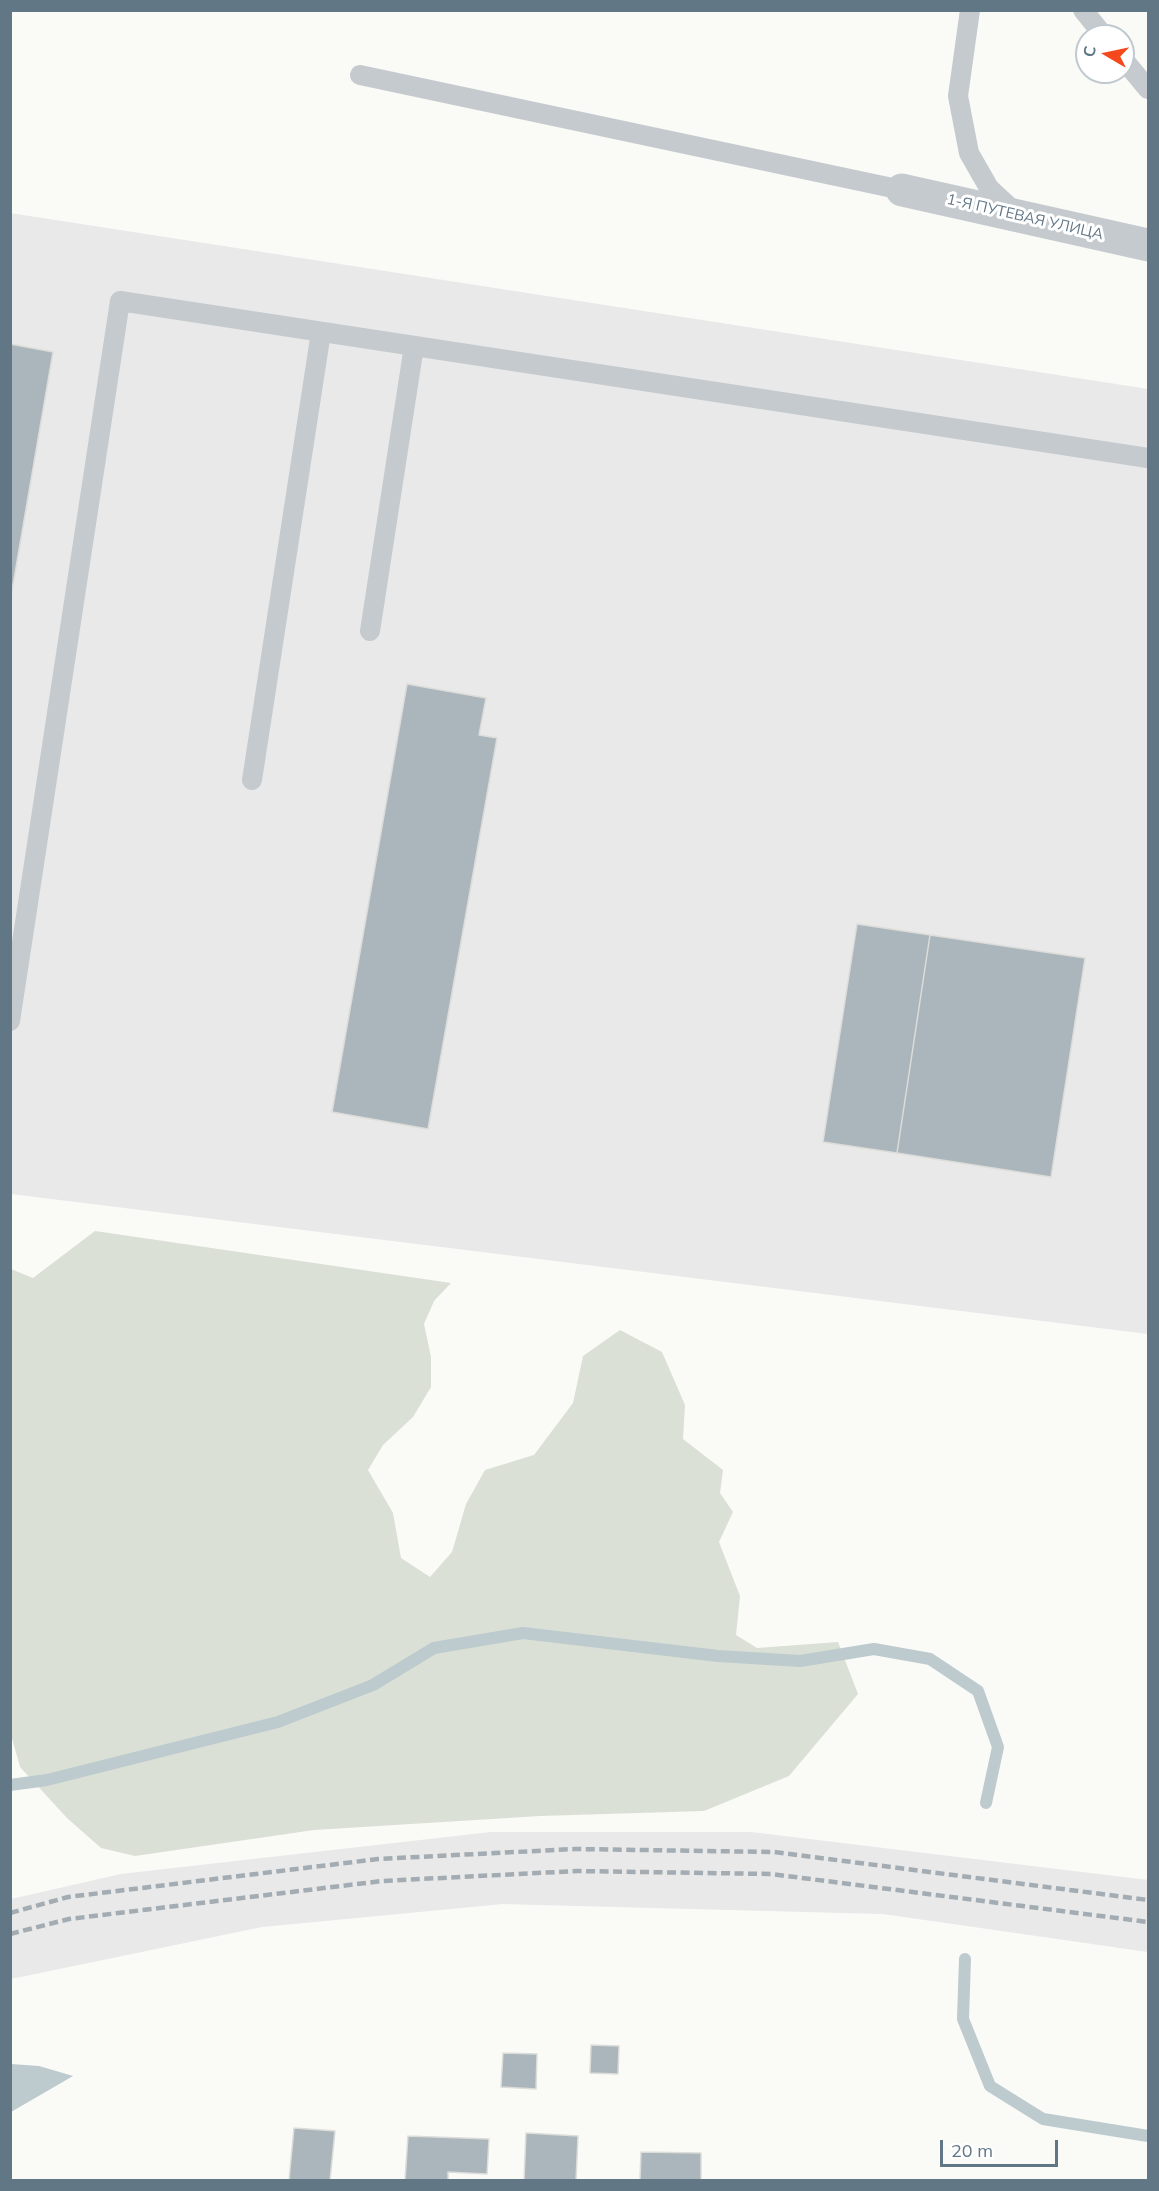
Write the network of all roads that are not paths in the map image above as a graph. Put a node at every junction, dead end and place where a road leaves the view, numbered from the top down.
1 (970, 10) edge
2 (1083, 10) edge
3 (1094, 24) edge
4 (1135, 73) edge
5 (360, 75) dead end
6 (1149, 89) edge
7 (902, 190) joint
8 (1020, 216) junction
9 (1149, 245) edge
10 (321, 332) junction
11 (414, 346) junction
12 (1149, 459) edge
13 (370, 631) dead end
14 (252, 780) dead end
15 (10, 1021) edge

1 - 8 lane
2 - 3 lane
4 - 6 lane
5 - 7 lane
7 - 8 street, 1-Я ПУТЕВАЯ УЛИЦА
8 - 9 street, 1-Я ПУТЕВАЯ УЛИЦА
10 - 11 lane
10 - 14 lane
10 - 15 lane
11 - 12 lane
11 - 13 lane

